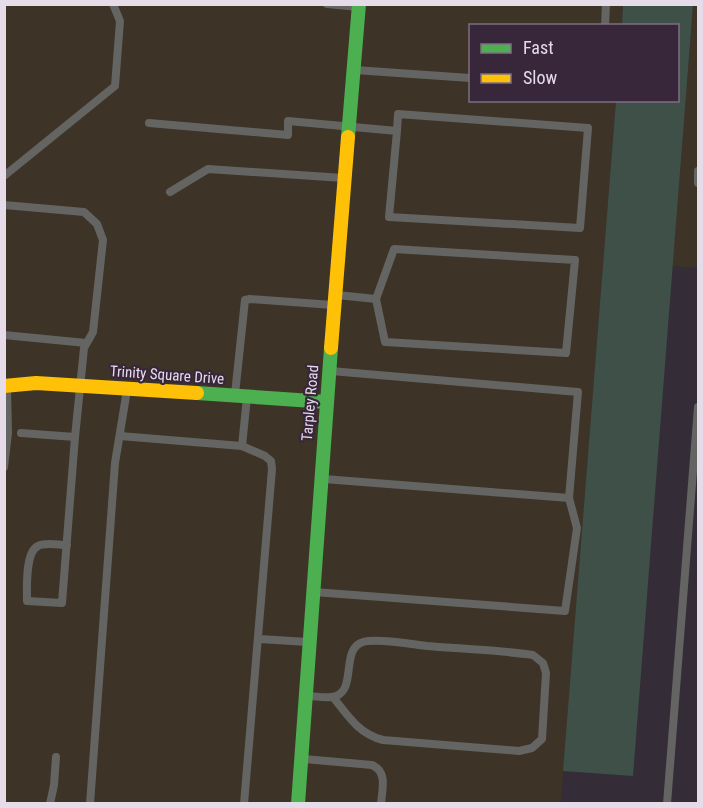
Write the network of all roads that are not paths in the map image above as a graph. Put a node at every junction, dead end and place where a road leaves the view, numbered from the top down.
1 (113, 4) edge
2 (327, 4) edge
3 (606, 4) edge
4 (359, 6) edge
5 (605, 24) edge
6 (354, 70) junction
7 (469, 78) edge
8 (149, 123) dead end
9 (349, 126) junction
10 (397, 131) junction
11 (699, 171) edge
12 (4, 176) edge
13 (345, 178) junction
14 (699, 183) edge
15 (170, 192) dead end
16 (4, 205) edge
17 (376, 299) junction
18 (335, 300) junction
19 (4, 335) edge
20 (86, 343) junction
21 (330, 371) junction
22 (79, 385) junction
23 (6, 386) edge
24 (127, 388) junction
25 (241, 396) junction
26 (327, 402) junction
27 (699, 407) edge
28 (6, 433) edge
29 (21, 433) dead end
30 (120, 436) junction
31 (75, 437) junction
32 (242, 446) junction
33 (4, 467) edge
34 (321, 478) junction
35 (569, 498) junction
36 (67, 545) junction
37 (314, 592) junction
38 (259, 639) junction
39 (310, 642) junction
40 (306, 696) junction
41 (333, 697) junction
42 (56, 757) dead end
43 (302, 758) junction
44 (50, 804) edge
45 (90, 804) edge
46 (244, 804) edge
47 (298, 804) edge
48 (381, 804) edge
49 (667, 804) edge

1 - 12 lane
2 - 4 lane
3 - 5 lane
4 - 6 street, Tarpley Road
6 - 7 lane
6 - 9 street, Tarpley Road
8 - 9 lane
9 - 10 lane
9 - 13 street, Tarpley Road
10 - 10 lane
11 - 14 lane
13 - 15 lane
13 - 18 street, Tarpley Road
16 - 20 lane
17 - 17 lane
17 - 18 lane
18 - 21 street, Tarpley Road
18 - 25 lane
19 - 20 lane
20 - 22 lane
21 - 26 street, Tarpley Road
21 - 35 lane
22 - 23 street, Trinity Square Drive
22 - 24 street, Trinity Square Drive
22 - 31 lane
23 - 28 lane
24 - 25 street, Trinity Square Drive
24 - 30 lane
25 - 26 street, Trinity Square Drive
25 - 32 lane
26 - 34 street, Tarpley Road
27 - 49 lane
28 - 33 lane
29 - 31 lane
30 - 32 lane
30 - 45 lane
31 - 36 lane
32 - 38 lane
34 - 35 lane
34 - 37 street, Tarpley Road
35 - 37 lane
36 - 36 lane
37 - 39 street, Tarpley Road
38 - 39 lane
38 - 46 lane
39 - 40 street, Tarpley Road
40 - 41 lane
40 - 43 street, Tarpley Road
41 - 41 lane
42 - 44 lane
43 - 47 street, Tarpley Road
43 - 48 lane

